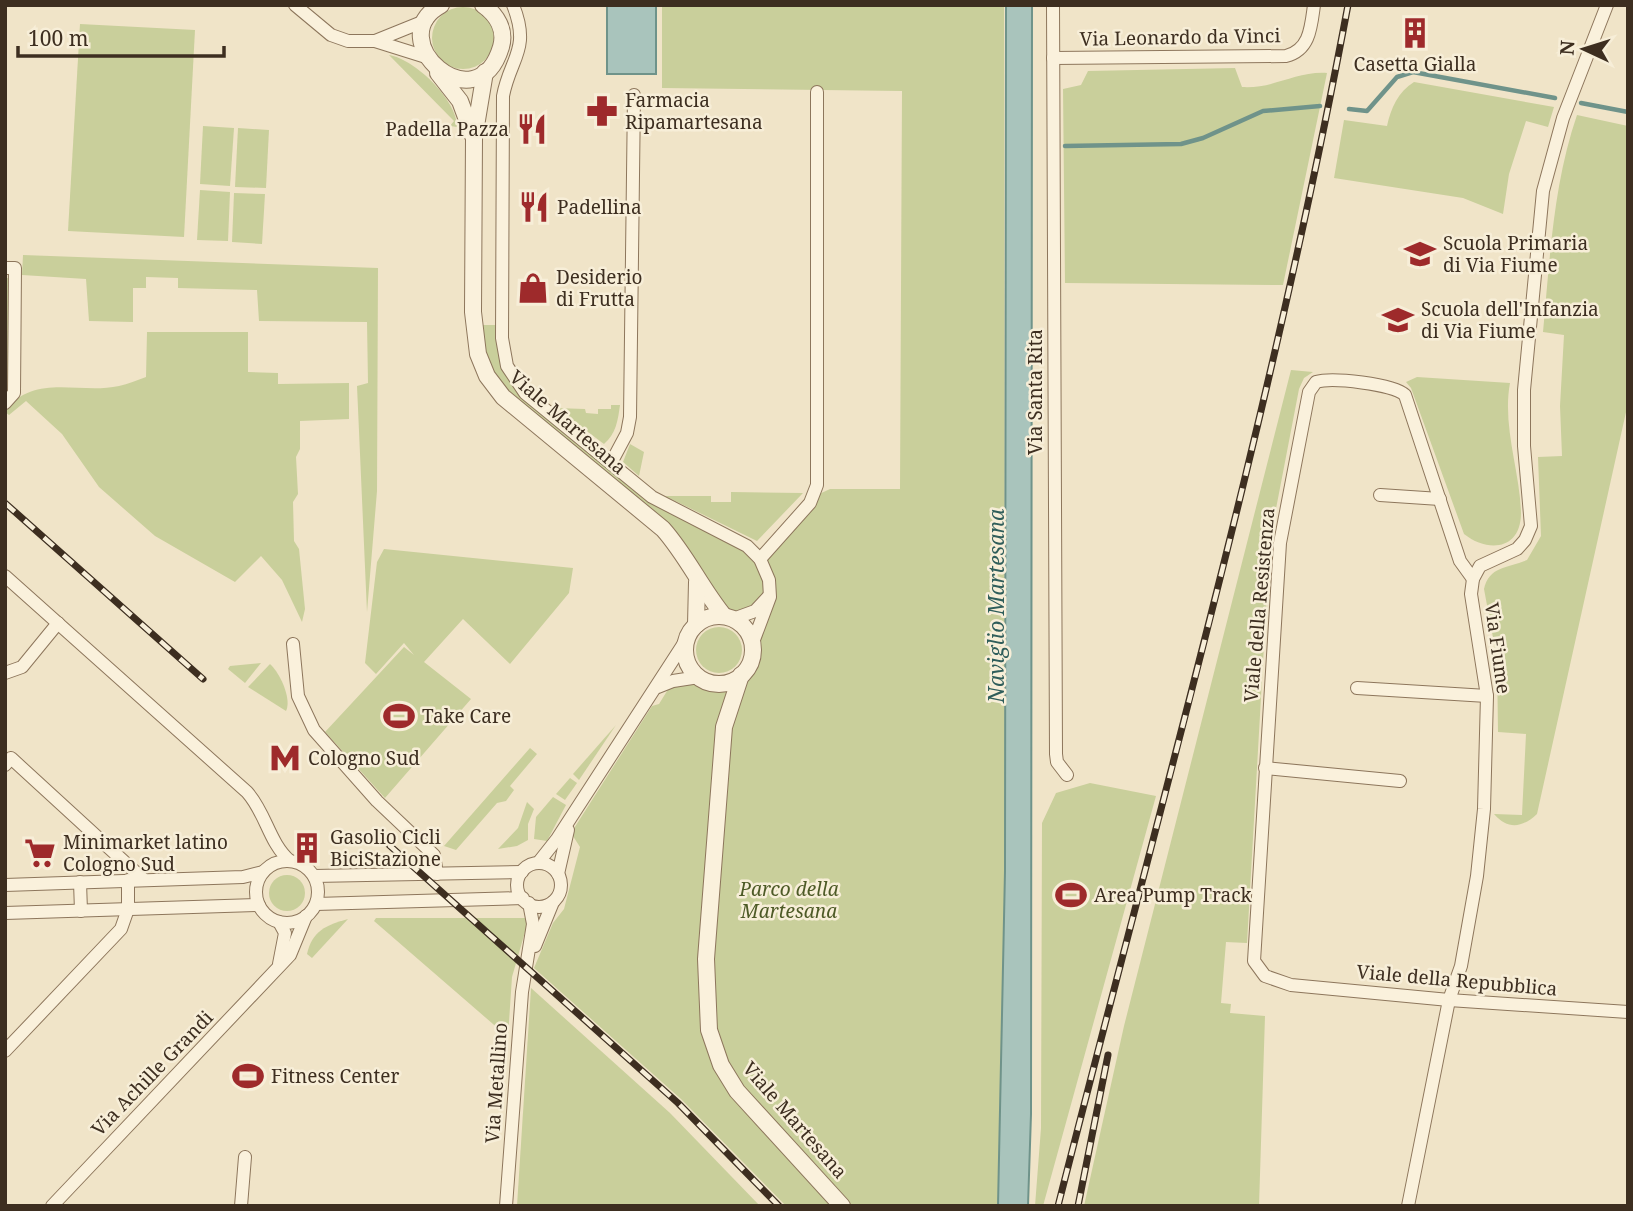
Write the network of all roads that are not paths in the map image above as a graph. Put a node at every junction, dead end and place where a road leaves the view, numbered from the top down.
1 (295, 5) edge
2 (441, 5) edge
3 (513, 5) edge
4 (1053, 5) edge
5 (1314, 5) edge
6 (1608, 5) edge
7 (488, 7) edge
8 (427, 20) junction
9 (375, 41) junction
10 (1053, 58) junction
11 (431, 63) junction
12 (485, 72) junction
13 (817, 92) dead end
14 (634, 94) dead end
15 (474, 138) junction
16 (10, 268) edge
17 (5, 403) edge
18 (611, 463) junction
19 (1380, 495) dead end
20 (1440, 499) junction
21 (760, 559) junction
22 (5, 576) edge
23 (1473, 579) junction
24 (697, 582) junction
25 (771, 594) junction
26 (729, 618) junction
27 (58, 623) junction
28 (696, 625) junction
29 (686, 640) junction
30 (293, 644) dead end
31 (752, 645) junction
32 (5, 673) edge
33 (741, 675) junction
34 (701, 678) junction
35 (658, 687) junction
36 (1357, 688) dead end
37 (1487, 696) junction
38 (724, 727) junction
39 (5, 765) edge
40 (1265, 768) junction
41 (1067, 775) dead end
42 (1400, 781) dead end
43 (573, 815) junction
44 (272, 836) junction
45 (290, 861) junction
46 (538, 863) junction
47 (267, 869) junction
48 (522, 872) junction
49 (438, 874) junction
50 (558, 874) junction
51 (314, 876) junction
52 (144, 879) junction
53 (128, 880) junction
54 (80, 882) junction
55 (5, 885) edge
56 (526, 901) junction
57 (553, 902) junction
58 (316, 904) junction
59 (259, 905) junction
60 (128, 909) junction
61 (81, 911) junction
62 (5, 913) edge
63 (306, 916) junction
64 (279, 922) junction
65 (528, 963) junction
66 (279, 965) junction
67 (1283, 984) joint
68 (1449, 1000) junction
69 (1628, 1012) edge
70 (5, 1051) edge
71 (245, 1157) dead end
72 (52, 1206) edge
73 (241, 1206) edge
74 (506, 1206) edge
75 (842, 1206) edge
76 (1408, 1206) edge

1 - 9 street
2 - 8 street
3 - 18 street, Viale Martesana
4 - 10 street, Via Santa Rita
5 - 10 street, Via Leonardo da Vinci
6 - 23 street, Via Fiume
7 - 12 street, Viale Martesana
8 - 9 street
8 - 11 street
9 - 11 street
10 - 41 street, Via Santa Rita
11 - 12 street
11 - 15 street, Viale Martesana
12 - 15 street, Viale Martesana
13 - 21 street
14 - 18 street, Viale Martesana
15 - 24 street, Viale Martesana
16 - 17 street
18 - 21 street, Viale Martesana
19 - 20 street
20 - 23 street, Viale della Resistenza
20 - 40 street, Viale della Resistenza
21 - 25 street
22 - 27 street
23 - 37 street, Via Fiume
24 - 26 street, Viale Martesana
24 - 28 street, Viale Martesana
25 - 26 street
25 - 31 street
26 - 28 street
26 - 31 street
27 - 32 street
27 - 44 street
28 - 29 street
29 - 34 street
29 - 35 street
30 - 49 street
31 - 33 street
33 - 34 street
33 - 38 street, Viale Martesana
34 - 35 street
34 - 38 street, Viale Martesana
35 - 43 street
36 - 37 street
37 - 68 street, Via Fiume
38 - 75 street, Viale Martesana
39 - 52 street
40 - 42 street
40 - 67 street, Viale della Resistenza
43 - 46 street
43 - 50 street
44 - 45 street
44 - 47 street
45 - 47 street
45 - 51 street
46 - 48 street
46 - 50 street
47 - 52 street
47 - 59 street
48 - 49 street
48 - 56 street
49 - 51 street
50 - 57 street
51 - 58 street
52 - 53 street
53 - 54 street
53 - 60 street
54 - 55 street
54 - 61 street
56 - 57 street
56 - 58 street
56 - 65 street, Via Metallino
57 - 65 street, Via Metallino
58 - 63 street
59 - 60 street
59 - 64 street
60 - 61 street
60 - 70 street
61 - 62 street
63 - 64 street
63 - 66 street, Via Achille Grandi
64 - 66 street
65 - 74 street, Via Metallino
66 - 72 street, Via Achille Grandi
67 - 68 street, Viale della Repubblica
68 - 69 street, Viale della Repubblica
68 - 76 street, Via Fiume
71 - 73 street

